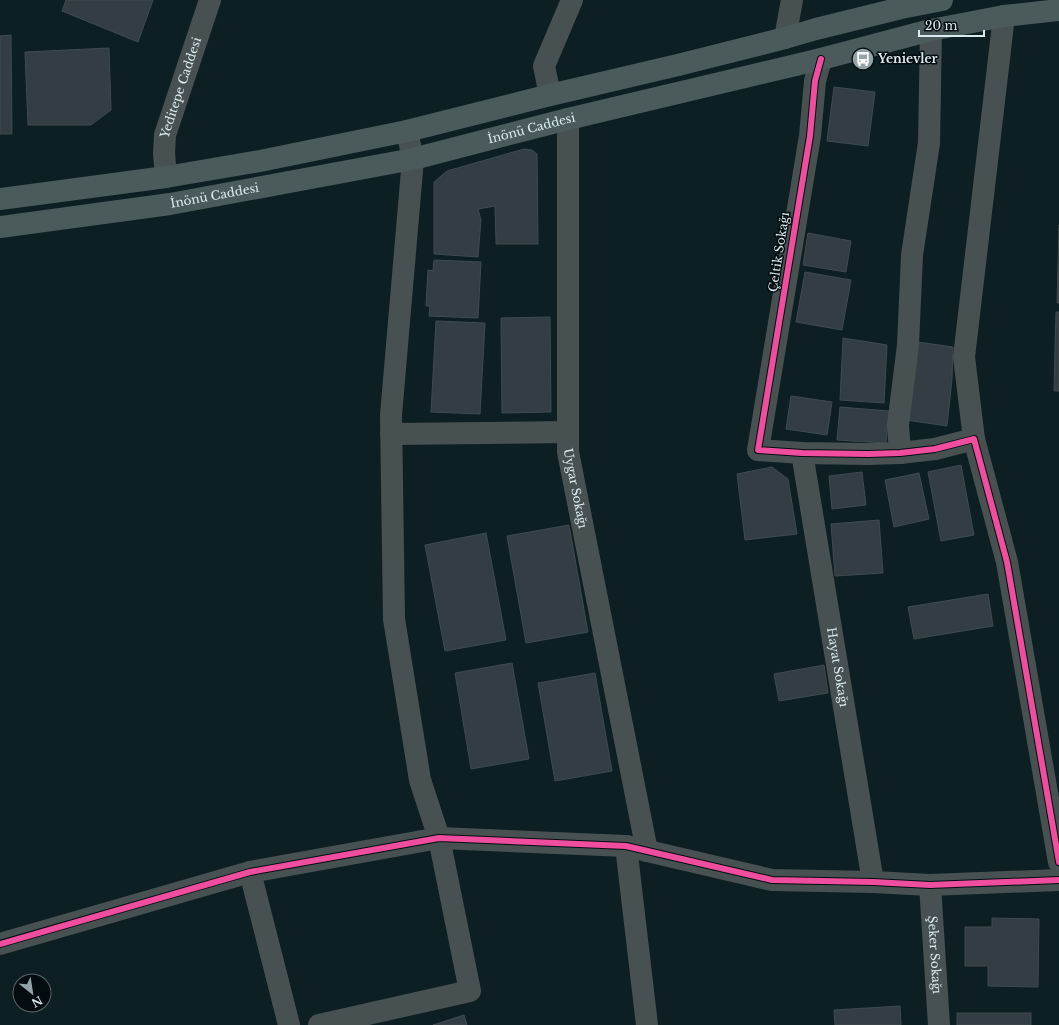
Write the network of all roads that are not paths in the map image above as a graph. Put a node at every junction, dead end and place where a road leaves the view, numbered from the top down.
1 (210, 0) edge
2 (572, 0) edge
3 (792, 0) edge
4 (942, 0) edge
5 (1059, 10) edge
6 (1004, 16) junction
7 (816, 29) junction
8 (931, 30) junction
9 (785, 38) junction
10 (821, 58) junction
11 (550, 95) junction
12 (568, 119) junction
13 (407, 130) junction
14 (413, 159) junction
15 (260, 161) junction
16 (166, 177) junction
17 (263, 187) junction
18 (48, 192) junction
19 (0, 199) edge
20 (51, 221) junction
21 (0, 227) edge
22 (568, 432) junction
23 (391, 434) junction
24 (974, 439) junction
25 (802, 453) junction
26 (900, 453) junction
27 (439, 838) junction
28 (626, 846) junction
29 (647, 851) junction
30 (1059, 862) edge
31 (250, 872) junction
32 (1059, 880) edge
33 (873, 882) junction
34 (930, 885) junction
35 (0, 944) edge
36 (289, 1025) edge
37 (319, 1025) edge
38 (647, 1025) edge
39 (939, 1025) edge

1 - 16 street, Yeditepe Caddesi
2 - 11 street
3 - 9 street
4 - 7 main road
5 - 6 main road, İnönü Caddesi
6 - 8 main road, İnönü Caddesi
6 - 24 street
7 - 9 main road
7 - 10 main road
8 - 10 main road, İnönü Caddesi
8 - 26 street
9 - 11 main road
10 - 12 main road, İnönü Caddesi
10 - 25 street, Çeltik Sokağı
11 - 13 main road
12 - 14 main road, İnönü Caddesi
12 - 22 street, Uygar Sokağı
13 - 14 street
13 - 15 main road
14 - 17 main road, İnönü Caddesi
14 - 23 street
15 - 16 main road
15 - 17 main road
16 - 18 main road
17 - 20 main road, İnönü Caddesi
18 - 19 main road
18 - 20 main road
20 - 21 main road, İnönü Caddesi
22 - 23 street
22 - 29 street, Uygar Sokağı
23 - 27 street
24 - 26 street
24 - 30 street
25 - 26 street
25 - 33 street, Hayat Sokağı
27 - 28 street
27 - 31 street
27 - 37 street
28 - 29 street
28 - 38 street
29 - 33 street
31 - 35 street
31 - 36 street
32 - 34 street
33 - 34 street
34 - 39 street, Şeker Sokağı

